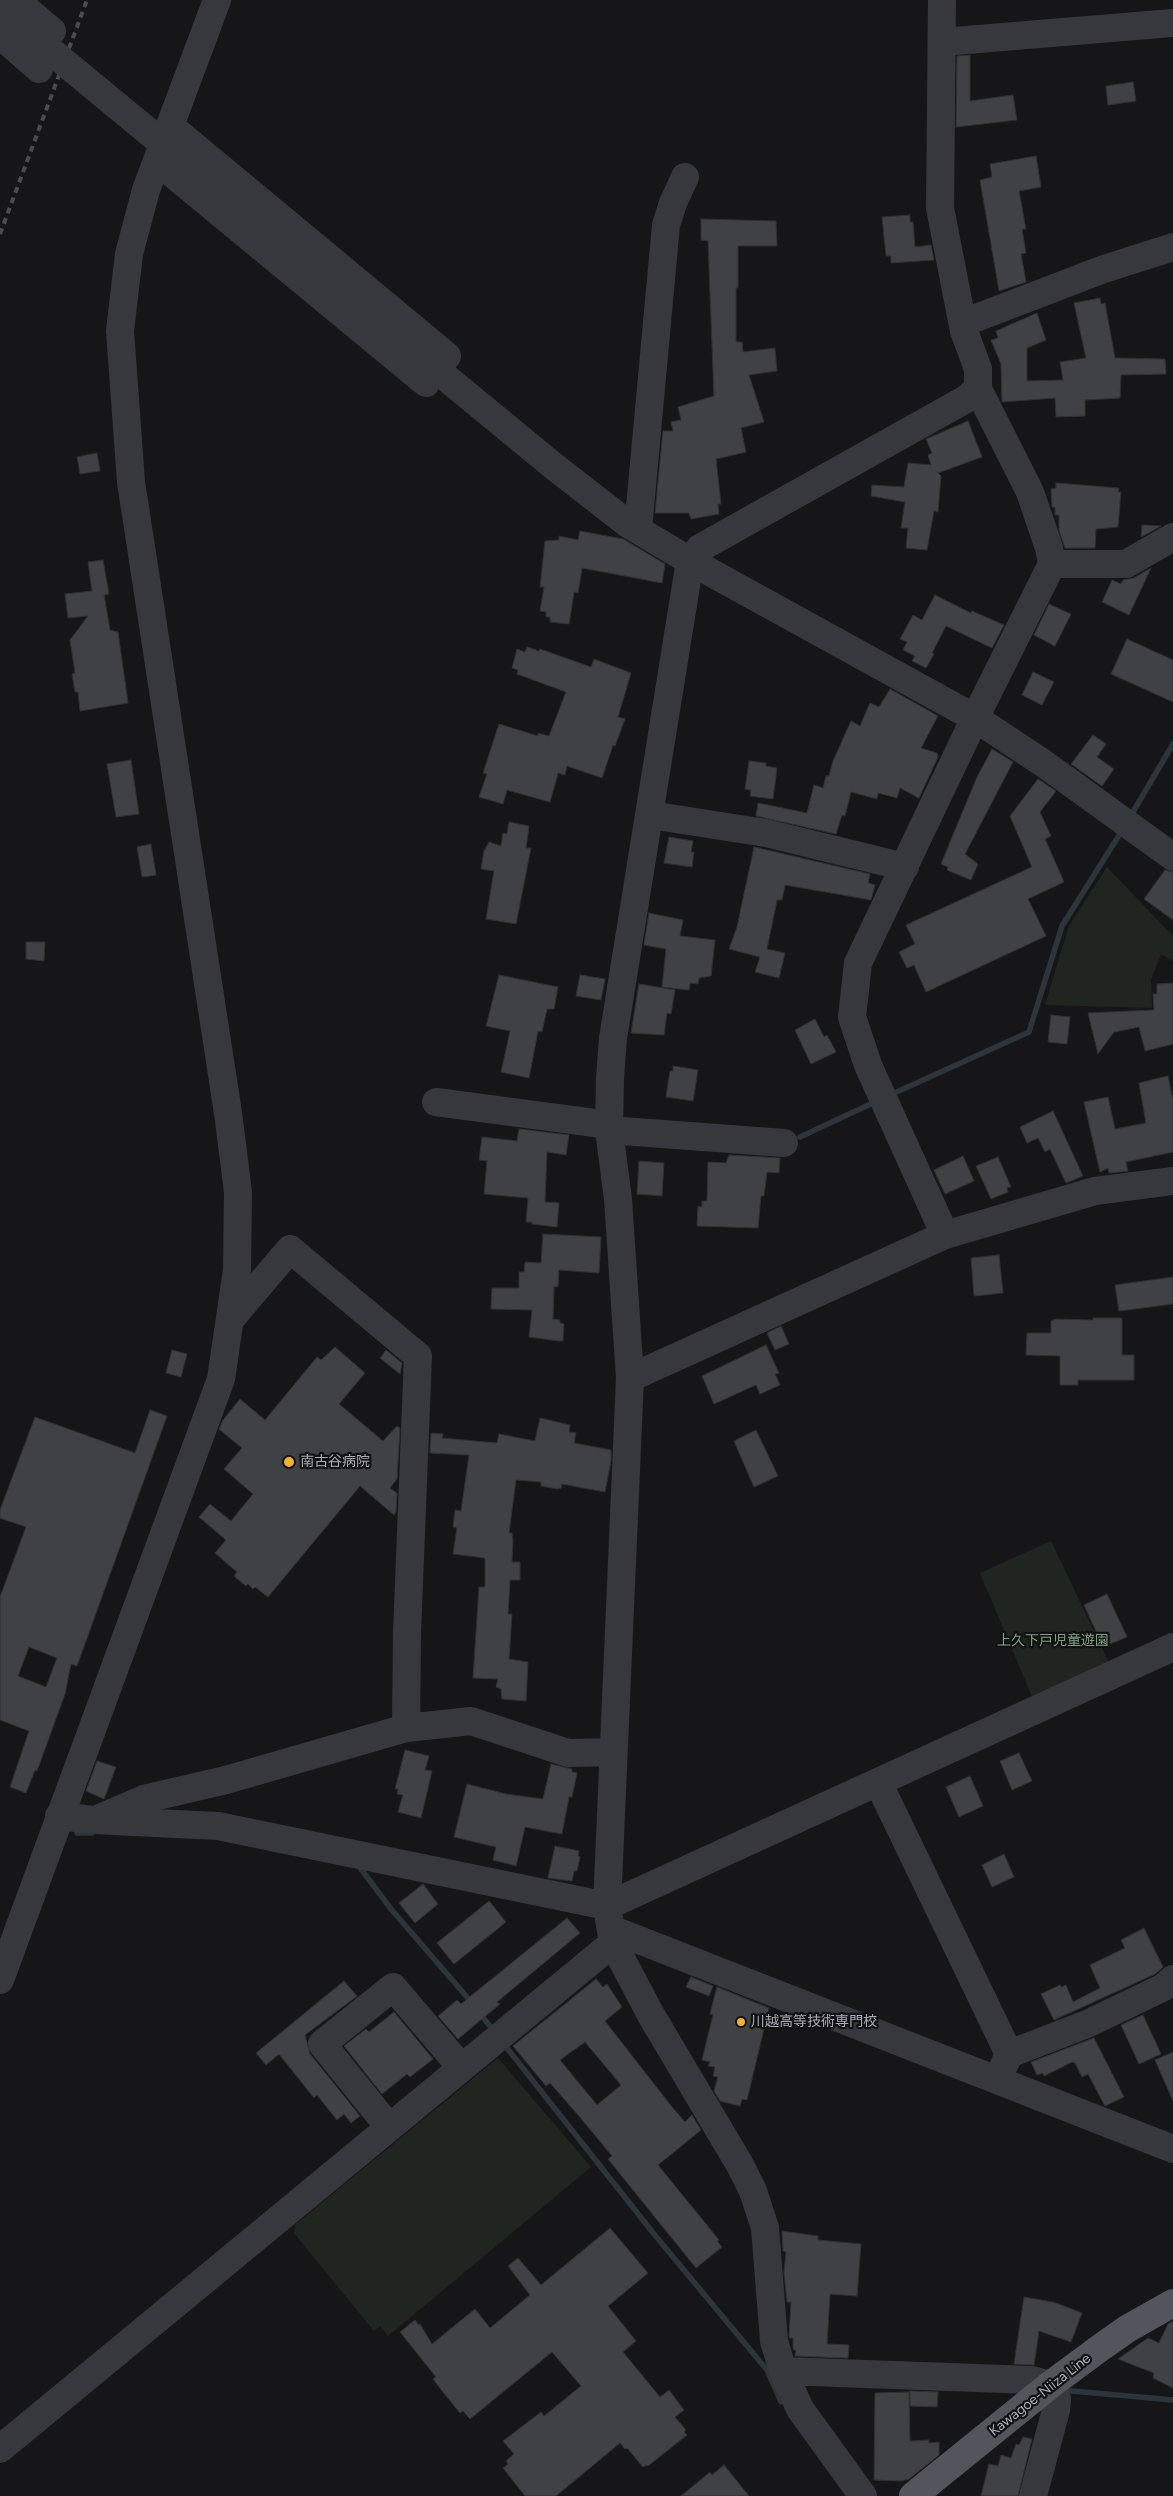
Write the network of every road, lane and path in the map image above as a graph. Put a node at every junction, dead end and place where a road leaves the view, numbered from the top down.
1 (15, 0) edge
2 (217, 0) edge
3 (942, 0) edge
4 (0, 9) edge
5 (1173, 23) edge
6 (52, 31) dead end
7 (0, 35) edge
8 (942, 42) junction
9 (39, 68) dead end
10 (170, 126) junction
11 (156, 161) junction
12 (685, 178) dead end
13 (1173, 248) edge
14 (963, 324) junction
15 (978, 389) junction
16 (551, 464) junction
17 (638, 529) junction
18 (1173, 536) edge
19 (690, 561) junction
20 (1052, 564) junction
21 (975, 718) junction
22 (650, 815) junction
23 (1173, 857) edge
24 (905, 867) junction
25 (436, 1102) dead end
26 (610, 1127) junction
27 (784, 1143) dead end
28 (1173, 1181) edge
29 (945, 1235) junction
30 (230, 1320) junction
31 (630, 1378) junction
32 (1173, 1647) edge
33 (406, 1728) junction
34 (613, 1752) junction
35 (879, 1784) junction
36 (59, 1816) junction
37 (93, 1820) junction
38 (610, 1926) junction
39 (1173, 1979) edge
40 (0, 1980) edge
41 (1009, 2054) junction
42 (461, 2067) junction
43 (998, 2080) junction
44 (389, 2127) junction
45 (1173, 2149) edge
46 (1173, 2303) edge
47 (783, 2371) junction
48 (1050, 2385) junction
49 (0, 2449) edge
50 (863, 2496) edge
51 (913, 2496) edge
52 (1033, 2496) edge

1 - 6 street
2 - 10 street
3 - 8 street
4 - 16 street, bridge
5 - 8 street
7 - 9 street
8 - 14 street
10 - 11 street
10 - 16 street
11 - 16 street
11 - 30 street
12 - 17 street
13 - 14 street
14 - 15 street
15 - 19 street
15 - 20 street
16 - 17 street
17 - 19 street
18 - 20 street
19 - 21 street
19 - 22 street
20 - 21 street
21 - 23 street
21 - 24 street
22 - 24 street
22 - 26 street
24 - 29 street
25 - 26 street
26 - 27 street
26 - 31 street
28 - 29 street
29 - 31 street
30 - 33 street
30 - 36 street
31 - 34 street
32 - 35 street
33 - 34 street
33 - 37 street
34 - 38 street
35 - 38 street
35 - 41 street
36 - 37 street
36 - 40 street
37 - 38 street
38 - 42 street
38 - 43 street
38 - 47 street
39 - 41 street
41 - 43 street
42 - 44 street
42 - 44 street
43 - 45 street
44 - 49 street
46 - 48 main road, Kawagoe-Niiza Line
47 - 48 street
47 - 50 street
48 - 51 main road, Kawagoe-Niiza Line
48 - 52 street

